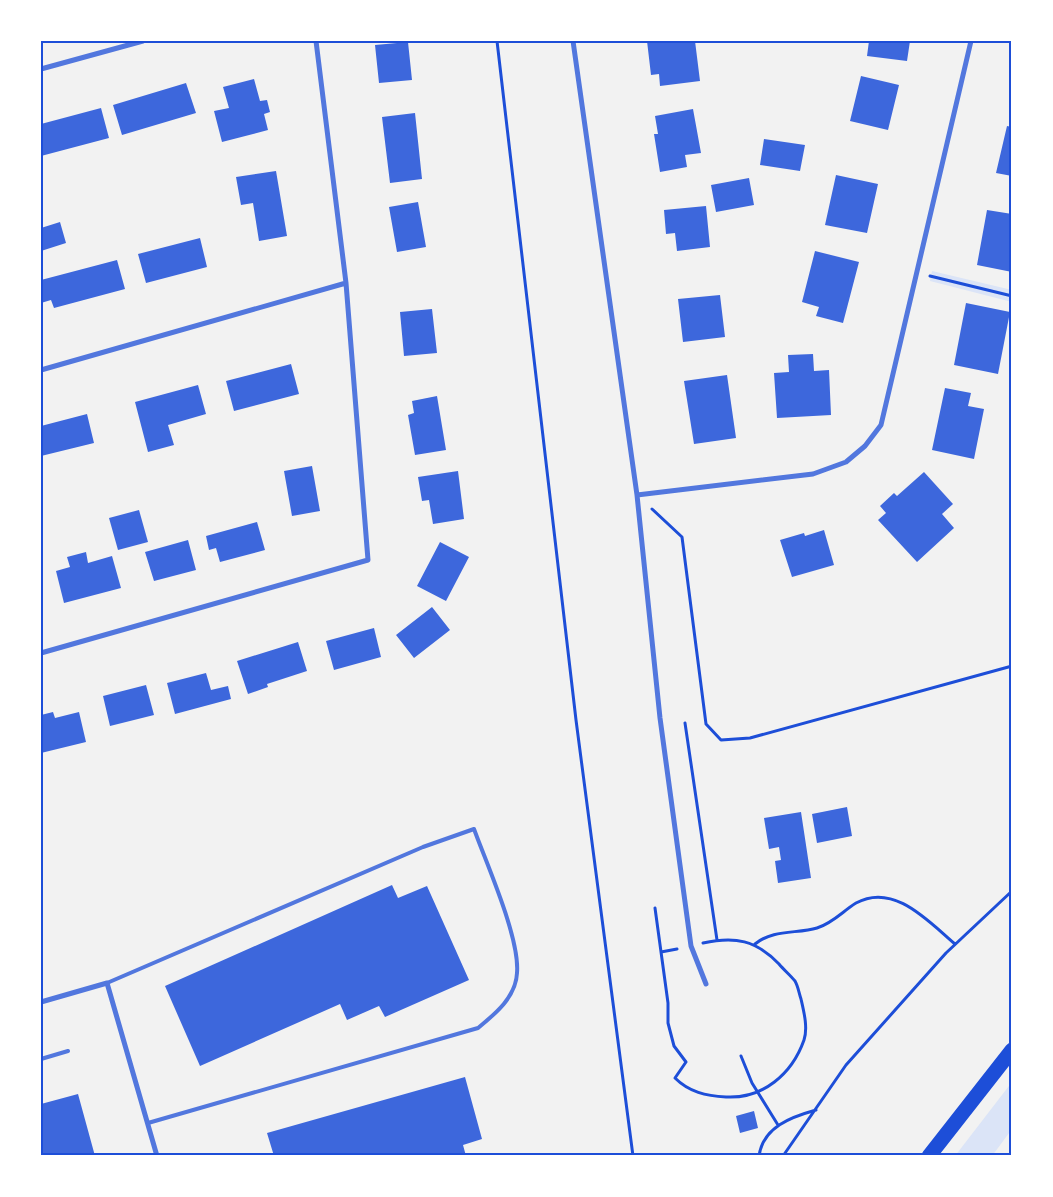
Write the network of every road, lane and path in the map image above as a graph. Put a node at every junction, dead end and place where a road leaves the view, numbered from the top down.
1 (143, 41) edge
2 (316, 41) edge
3 (498, 41) edge
4 (573, 41) edge
5 (970, 41) edge
6 (41, 69) edge
7 (916, 273) junction
8 (346, 283) junction
9 (1012, 296) edge
10 (41, 370) edge
11 (637, 495) junction
12 (41, 653) edge
13 (1012, 666) edge
14 (685, 722) dead end
15 (1012, 891) edge
16 (655, 908) dead end
17 (717, 940) junction
18 (708, 942) dead end
19 (755, 944) junction
20 (955, 944) junction
21 (107, 983) junction
22 (706, 984) dead end
23 (41, 1002) edge
24 (1012, 1050) edge
25 (68, 1052) dead end
26 (741, 1056) dead end
27 (41, 1059) edge
28 (758, 1093) junction
29 (816, 1110) junction
30 (148, 1123) junction
31 (778, 1126) junction
32 (157, 1156) edge
33 (633, 1156) edge
34 (759, 1156) edge
35 (783, 1156) edge
36 (929, 1156) edge

1 - 6 street
2 - 8 street
3 - 33 path
4 - 11 street
5 - 7 street
7 - 9 path
7 - 11 street
8 - 10 street
8 - 12 street
11 - 13 path
11 - 22 street
14 - 17 path
15 - 20 path
16 - 28 path
17 - 18 path
17 - 19 path
19 - 20 path
19 - 28 path
20 - 29 path
21 - 23 street
21 - 30 street
21 - 30 lane
24 - 36 highway
25 - 27 lane
26 - 28 path
28 - 31 path
29 - 31 path
29 - 35 path
30 - 32 street
31 - 34 path

